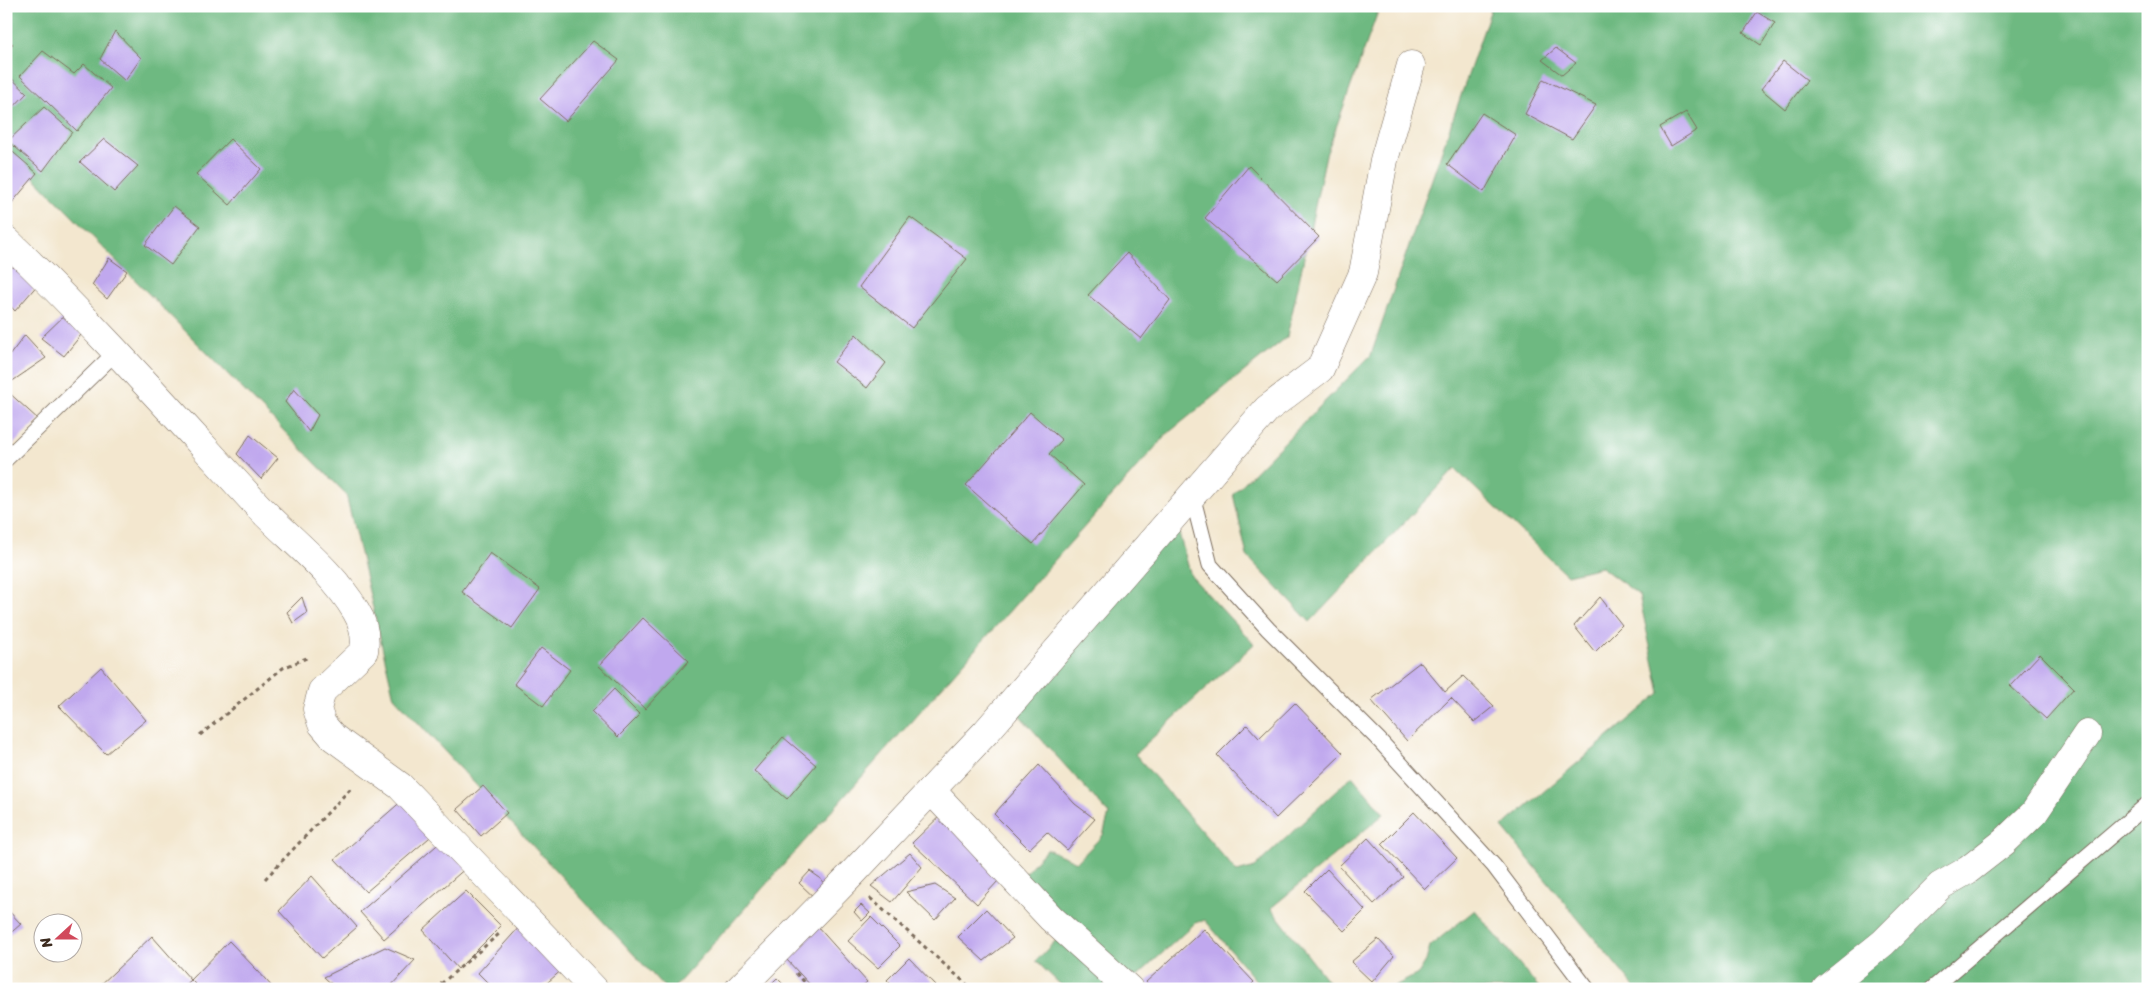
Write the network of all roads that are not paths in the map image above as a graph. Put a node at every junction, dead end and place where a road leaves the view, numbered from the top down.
1 (1410, 65) dead end
2 (6, 240) edge
3 (116, 352) junction
4 (6, 459) edge
5 (1192, 495) junction
6 (2087, 734) dead end
7 (931, 790) junction
8 (2148, 804) edge
9 (594, 989) edge
10 (739, 989) edge
11 (1129, 989) edge
12 (1587, 989) edge
13 (1826, 989) edge
14 (1932, 989) edge

1 - 5 street
2 - 3 street
3 - 4 lane
3 - 9 street
5 - 7 street
5 - 12 lane
6 - 13 street
7 - 10 street
7 - 11 street
8 - 14 lane

